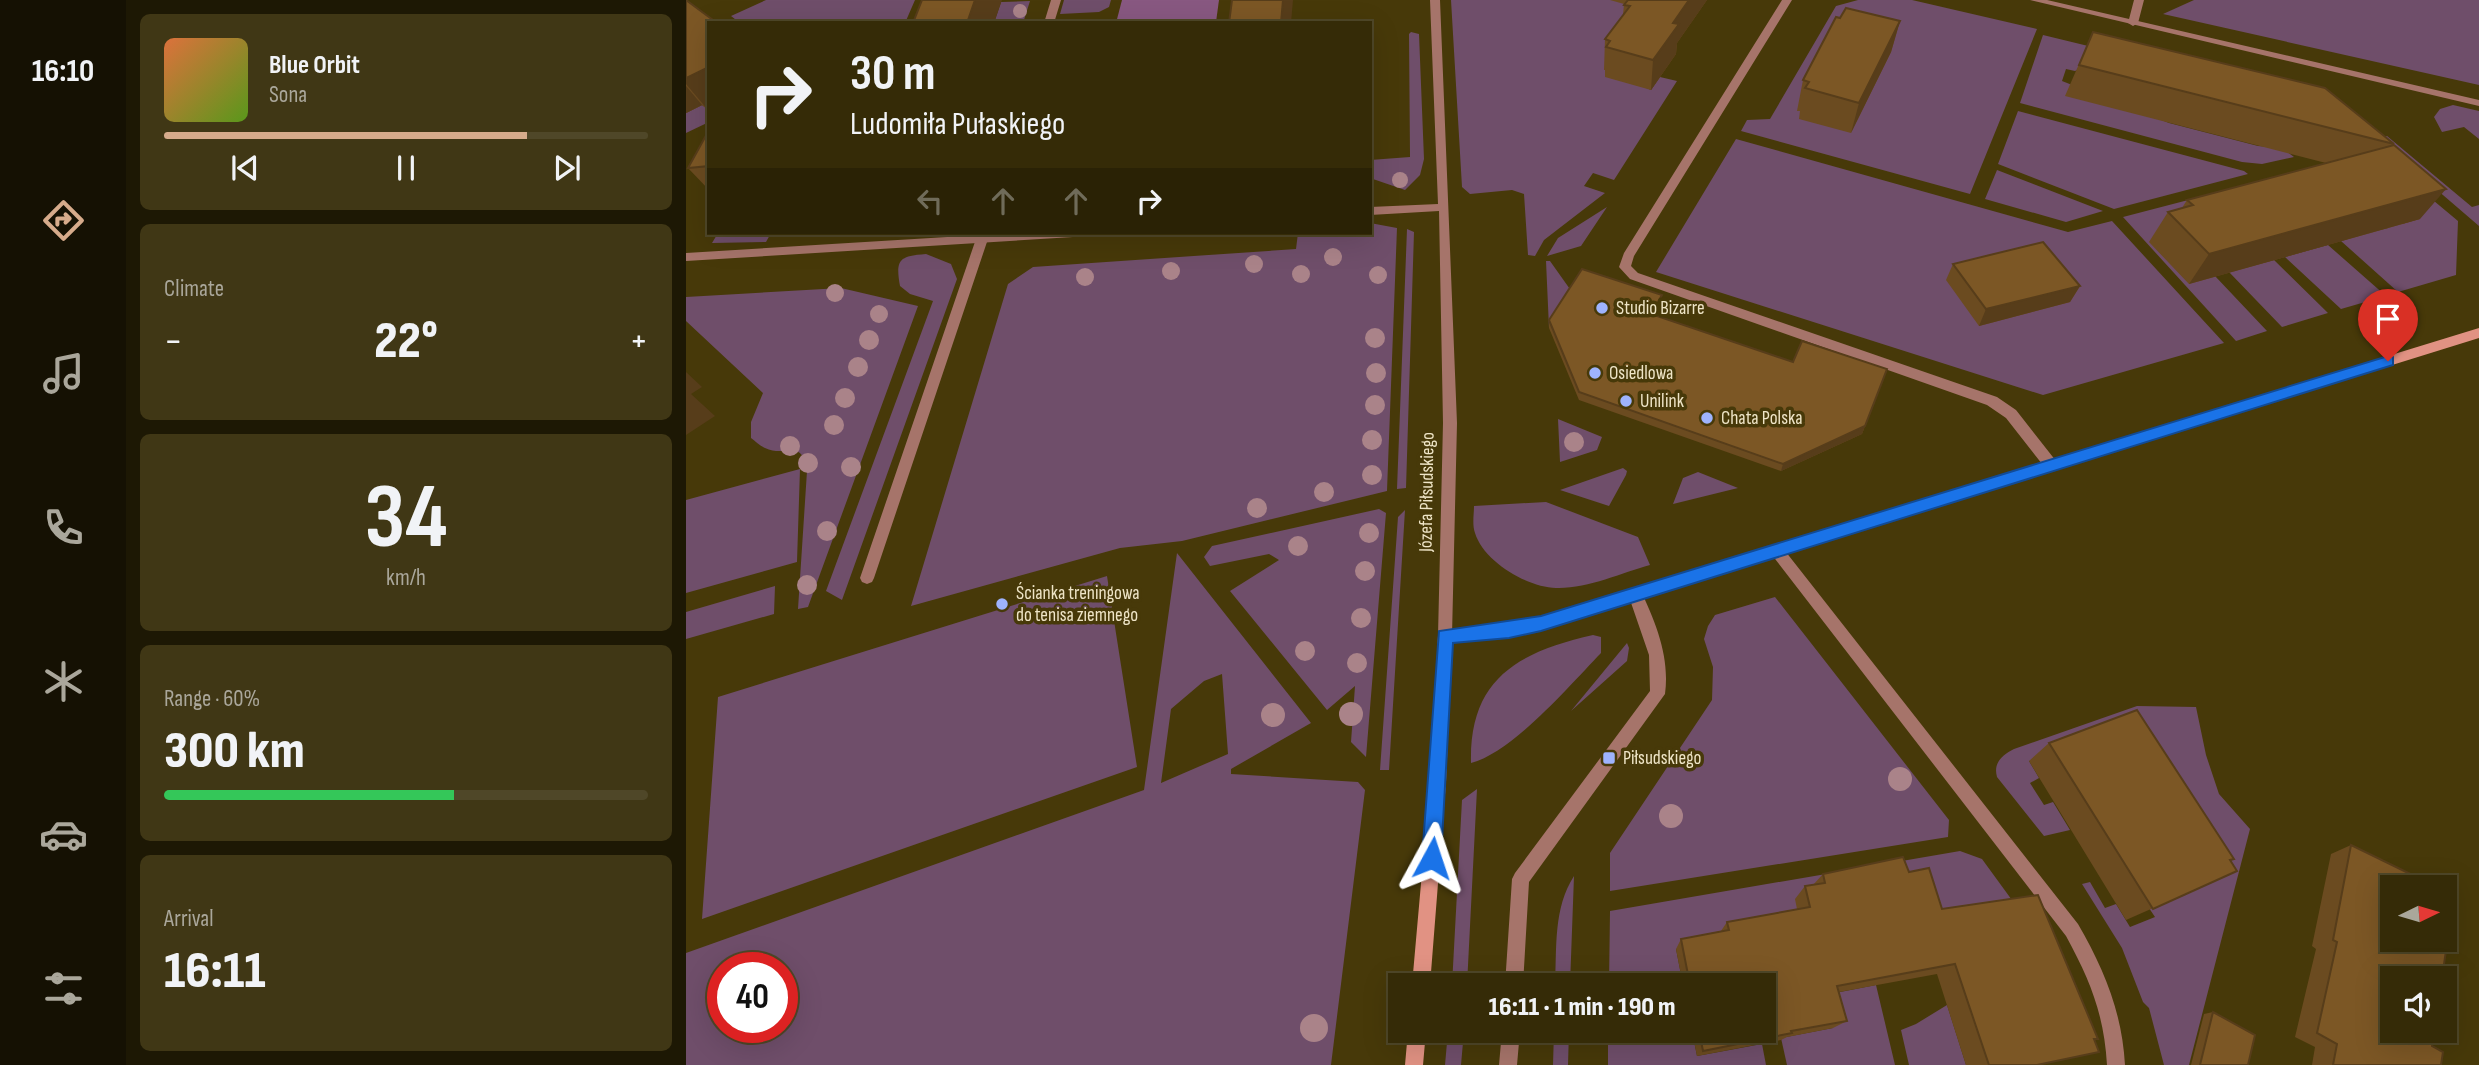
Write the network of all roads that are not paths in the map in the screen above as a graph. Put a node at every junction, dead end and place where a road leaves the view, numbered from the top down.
1 (1056, 0) edge
2 (1434, 0) edge
3 (1787, 0) edge
4 (2035, 0) edge
5 (2139, 0) edge
6 (1050, 21) edge
7 (2133, 23) junction
8 (2479, 103) edge
9 (1444, 206) junction
10 (1372, 212) edge
11 (1013, 235) edge
12 (983, 236) edge
13 (686, 257) edge
14 (2479, 333) edge
15 (2051, 465) junction
16 (1777, 551) junction
17 (867, 578) dead end
18 (1635, 594) junction
19 (1445, 636) junction
20 (1422, 973) edge
21 (1515, 973) edge
22 (1416, 1043) edge
23 (1510, 1043) edge
24 (1414, 1065) edge
25 (1508, 1065) edge
26 (2116, 1065) edge

1 - 6 street
2 - 9 street, Józefa Piłsudskiego
3 - 15 street
4 - 7 street
5 - 7 street
7 - 8 street
9 - 10 street
9 - 19 street, Józefa Piłsudskiego
11 - 12 street
12 - 13 street
12 - 17 street
14 - 15 street
15 - 16 street
16 - 18 street
16 - 26 street
18 - 19 street
18 - 21 street
19 - 20 street, Józefa Piłsudskiego
22 - 24 street
23 - 25 street

